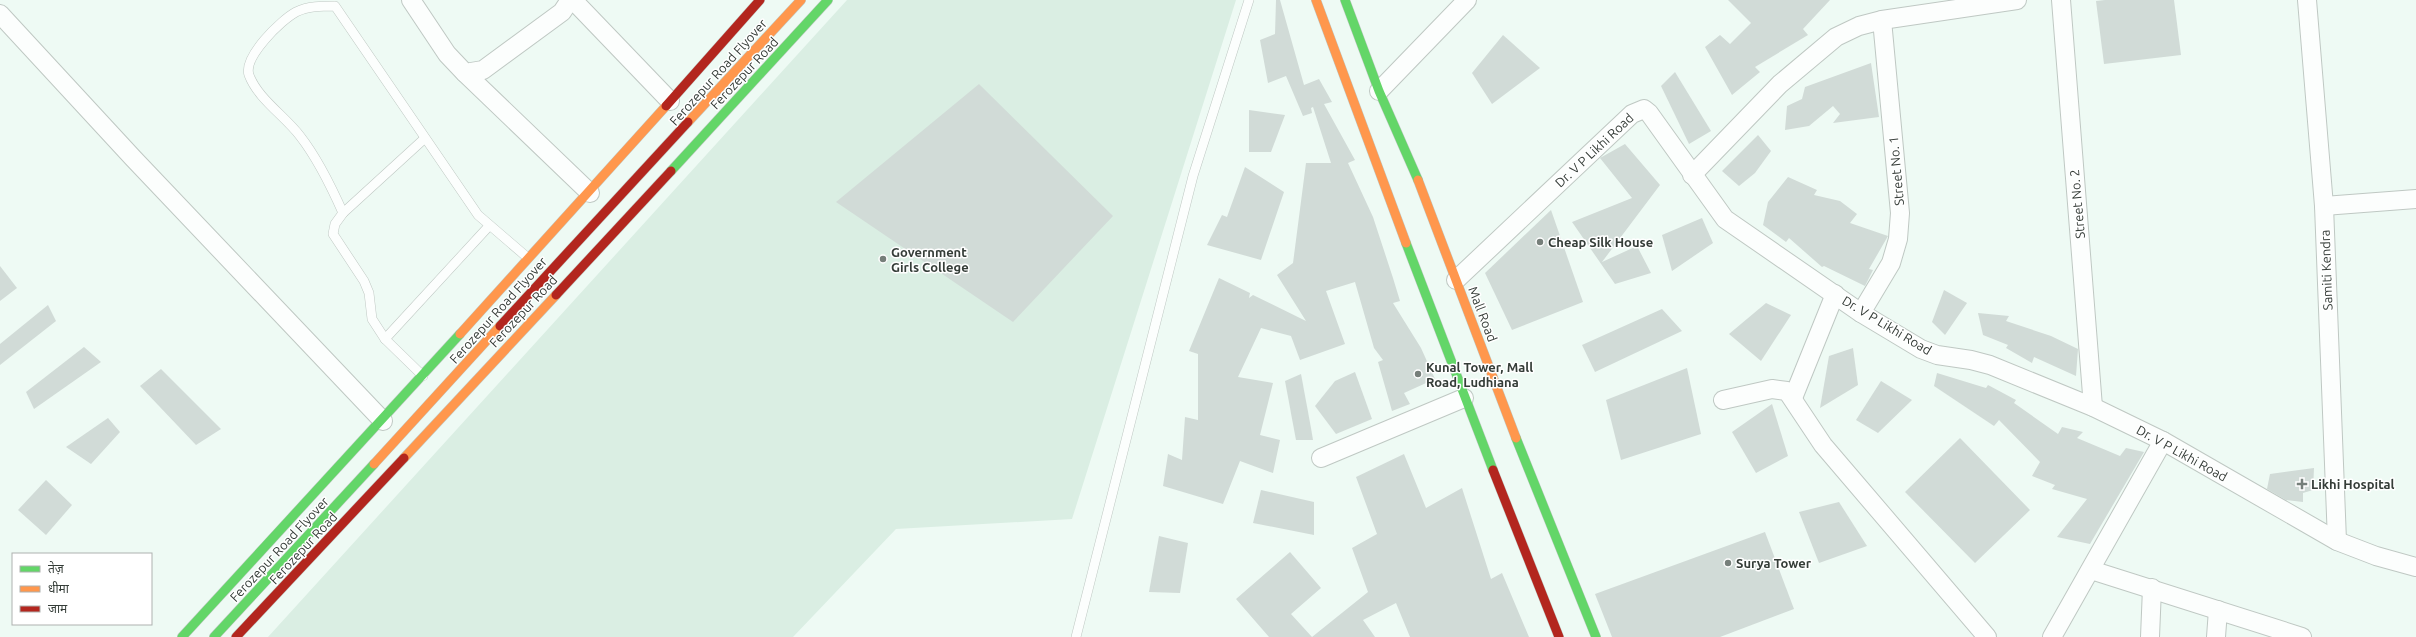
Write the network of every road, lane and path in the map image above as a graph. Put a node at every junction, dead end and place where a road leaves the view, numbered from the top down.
1 (411, 0) edge
2 (572, 0) edge
3 (760, 0) edge
4 (800, 0) edge
5 (828, 0) edge
6 (1249, 0) edge
7 (1316, 0) edge
8 (1345, 0) edge
9 (1467, 0) edge
10 (2017, 0) edge
11 (2061, 0) edge
12 (2307, 0) edge
13 (333, 3) edge
14 (0, 14) edge
15 (1882, 20) junction
16 (465, 72) junction
17 (1379, 92) junction
18 (670, 101) junction
19 (424, 139) junction
20 (1692, 175) junction
21 (590, 193) junction
22 (2416, 199) edge
23 (2324, 206) junction
24 (343, 213) junction
25 (489, 226) junction
26 (529, 259) junction
27 (1456, 280) junction
28 (1835, 294) junction
29 (1860, 313) junction
30 (385, 339) junction
31 (423, 376) junction
32 (1464, 398) junction
33 (1793, 398) junction
34 (1723, 400) dead end
35 (2093, 407) junction
36 (383, 421) junction
37 (2162, 441) junction
38 (1321, 458) dead end
39 (2337, 541) junction
40 (2416, 567) edge
41 (2091, 570) junction
42 (2152, 588) junction
43 (2218, 610) junction
44 (182, 637) edge
45 (214, 637) edge
46 (236, 637) edge
47 (1076, 637) edge
48 (1559, 637) edge
49 (1596, 637) edge
50 (1987, 637) edge
51 (2052, 637) edge
52 (2150, 637) edge
53 (2216, 637) edge
54 (2302, 637) edge

1 - 16 street
2 - 16 street
2 - 18 street
3 - 18 main road
4 - 45 main road, Ferozepur Road Flyover
5 - 46 main road, Ferozepur Road
6 - 47 lane
7 - 32 main road
8 - 17 main road, Mall Road
9 - 17 street
10 - 15 street
11 - 35 street, Street No. 2
12 - 23 street, Samiti Kendra
13 - 19 lane
13 - 24 lane
14 - 36 street
15 - 20 street
15 - 29 street, Street No. 1
16 - 21 street
17 - 27 main road, Mall Road
18 - 21 main road
19 - 24 lane
19 - 25 lane
20 - 27 street, Dr. V P Likhi Road
20 - 28 street, Dr. V P Likhi Road
21 - 26 main road
22 - 23 street
23 - 39 street, Samiti Kendra
24 - 30 lane
25 - 26 lane
25 - 30 lane
26 - 31 main road
27 - 49 main road, Mall Road
28 - 29 street, Dr. V P Likhi Road
28 - 33 street
29 - 35 street, Dr. V P Likhi Road
30 - 31 lane
31 - 36 main road
32 - 38 street
32 - 48 main road
33 - 34 street
33 - 50 street
35 - 37 street, Dr. V P Likhi Road
36 - 44 main road
37 - 39 street, Dr. V P Likhi Road
37 - 41 street
39 - 40 street, Dr. V P Likhi Road
41 - 42 street
41 - 51 street
42 - 43 street
42 - 52 street
43 - 53 street
43 - 54 street

